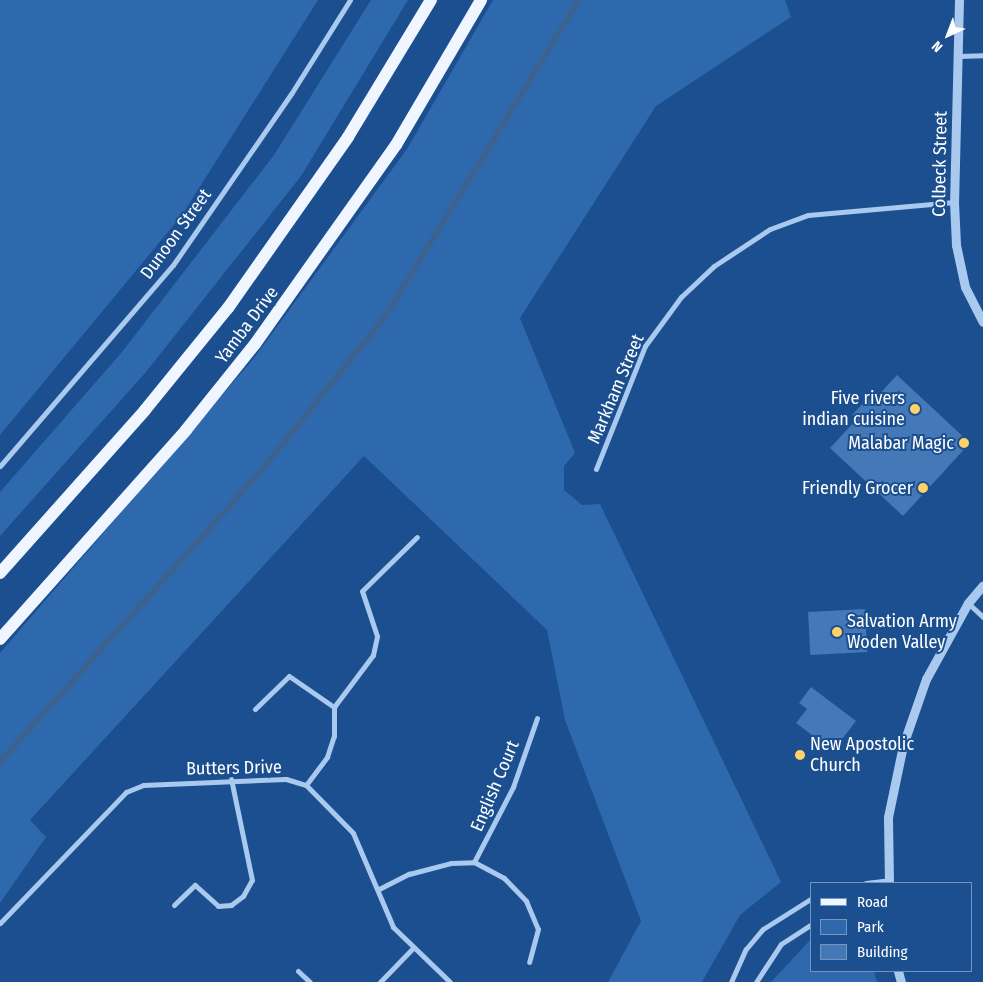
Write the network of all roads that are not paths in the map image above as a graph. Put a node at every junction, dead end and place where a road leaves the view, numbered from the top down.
1 (350, 0) edge
2 (431, 0) edge
3 (481, 0) edge
4 (959, 0) edge
5 (983, 55) edge
6 (959, 56) junction
7 (954, 202) junction
8 (983, 322) edge
9 (0, 466) edge
10 (596, 469) dead end
11 (417, 537) dead end
12 (0, 573) edge
13 (983, 585) edge
14 (968, 603) junction
15 (983, 617) edge
16 (0, 640) edge
17 (334, 707) junction
18 (256, 709) dead end
19 (537, 718) dead end
20 (231, 779) junction
21 (306, 785) junction
22 (474, 862) junction
23 (889, 882) edge
24 (379, 889) junction
25 (810, 899) edge
26 (174, 905) dead end
27 (0, 923) edge
28 (810, 925) edge
29 (412, 949) junction
30 (529, 962) dead end
31 (298, 971) dead end
32 (310, 982) edge
33 (380, 982) edge
34 (450, 982) edge
35 (731, 982) edge
36 (756, 982) edge

1 - 9 street, Dunoon Street
2 - 12 main road, Yamba Drive
3 - 16 main road, Yamba Drive
4 - 6 street, Colbeck Street
5 - 6 street
6 - 7 street, Colbeck Street
7 - 8 street, Colbeck Street
7 - 10 street, Markham Street
11 - 17 street
13 - 14 street
14 - 15 street
14 - 23 street
17 - 18 street
17 - 21 street
19 - 22 street, English Court
20 - 21 street, Butters Drive
20 - 26 street
20 - 27 street, Butters Drive
21 - 24 street, Butters Drive
22 - 24 street
22 - 30 street
24 - 29 street, Butters Drive
25 - 35 street
28 - 36 street
29 - 33 street
29 - 34 street, Butters Drive
31 - 32 street

